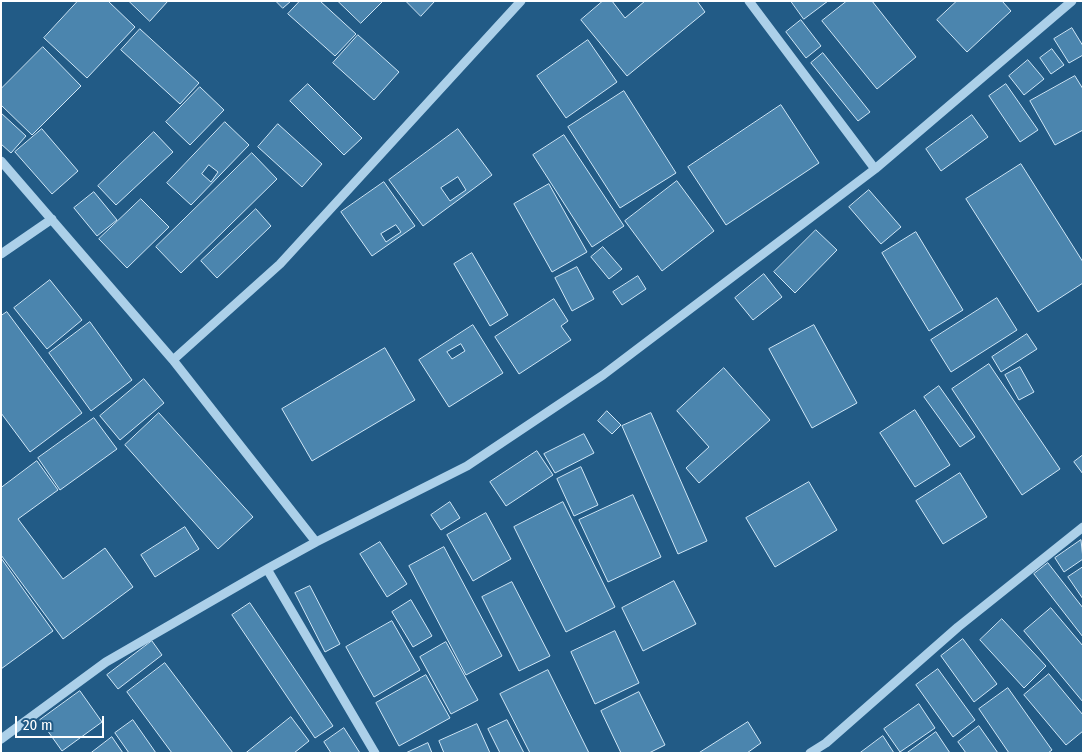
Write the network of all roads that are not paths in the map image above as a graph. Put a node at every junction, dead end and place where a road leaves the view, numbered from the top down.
1 (521, 1) edge
2 (749, 1) edge
3 (1072, 1) edge
4 (1, 161) edge
5 (874, 169) junction
6 (52, 219) junction
7 (1, 254) edge
8 (173, 360) junction
9 (1083, 527) edge
10 (316, 542) junction
11 (267, 569) junction
12 (1, 739) edge
13 (375, 753) edge
14 (810, 753) edge

1 - 8 street
2 - 5 street
3 - 5 street
4 - 6 street
5 - 10 street
6 - 7 street
6 - 8 street
8 - 10 street
9 - 14 street
10 - 11 street
11 - 12 street
11 - 13 street

